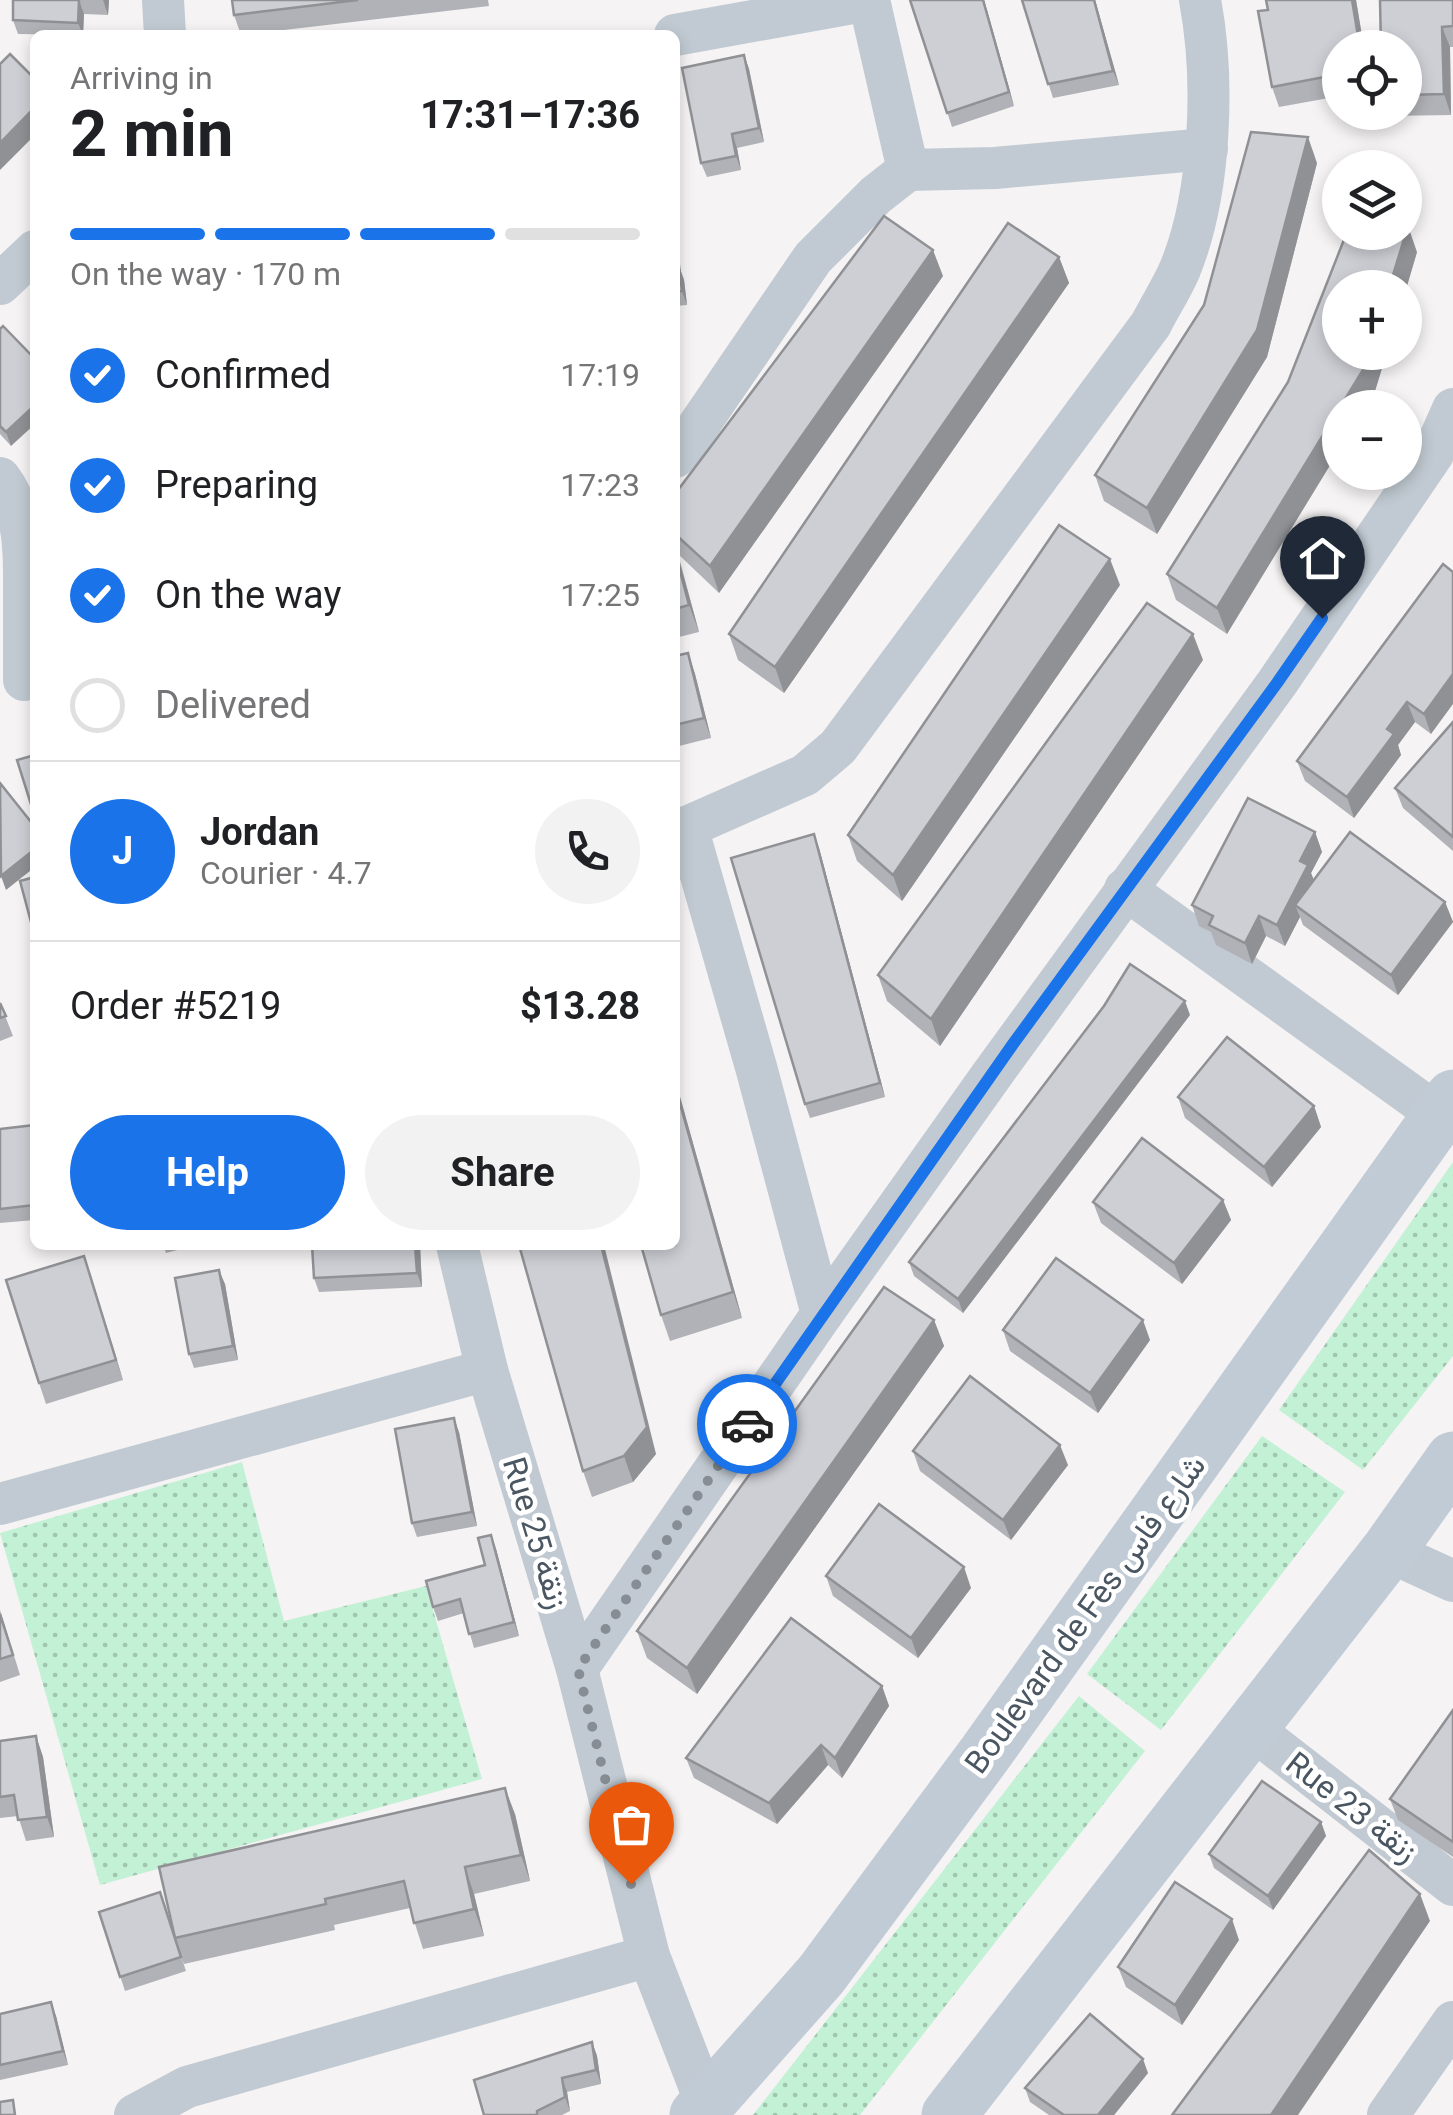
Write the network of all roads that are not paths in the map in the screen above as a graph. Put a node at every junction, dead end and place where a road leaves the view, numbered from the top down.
1 (162, 0) edge
2 (869, 0) edge
3 (1200, 0) edge
4 (164, 30) edge
5 (680, 34) edge
6 (1207, 148) junction
7 (908, 170) junction
8 (30, 256) edge
9 (0, 284) edge
10 (1453, 409) edge
11 (680, 450) edge
12 (0, 478) edge
13 (24, 680) dead end
14 (681, 828) edge
15 (1125, 889) junction
16 (1446, 1106) edge
17 (458, 1250) edge
18 (822, 1314) junction
19 (487, 1370) junction
20 (1453, 1459) edge
21 (0, 1504) edge
22 (1388, 1551) junction
23 (1453, 1581) edge
24 (578, 1669) junction
25 (1251, 1728) junction
26 (1453, 1885) edge
27 (649, 1956) junction
28 (1453, 2022) edge
29 (702, 2110) edge
30 (135, 2115) edge
31 (949, 2115) edge
32 (1388, 2115) edge

1 - 4 street
2 - 5 street
2 - 7 street
3 - 6 street
6 - 7 street
6 - 14 street
7 - 11 street
8 - 9 street
10 - 15 street
12 - 13 street
14 - 18 street
15 - 16 street
15 - 18 street
16 - 29 main road, Boulevard de Fès شارع فاس
17 - 19 street, Rue 25 زنقة
18 - 24 street
19 - 21 street
19 - 24 street, Rue 25 زنقة
20 - 22 main road
22 - 23 street
22 - 25 main road
24 - 27 street, Rue 25 زنقة
25 - 26 street, Rue 23 زنقة
25 - 31 main road
27 - 29 street, Rue 25 زنقة
27 - 30 street
28 - 32 street

